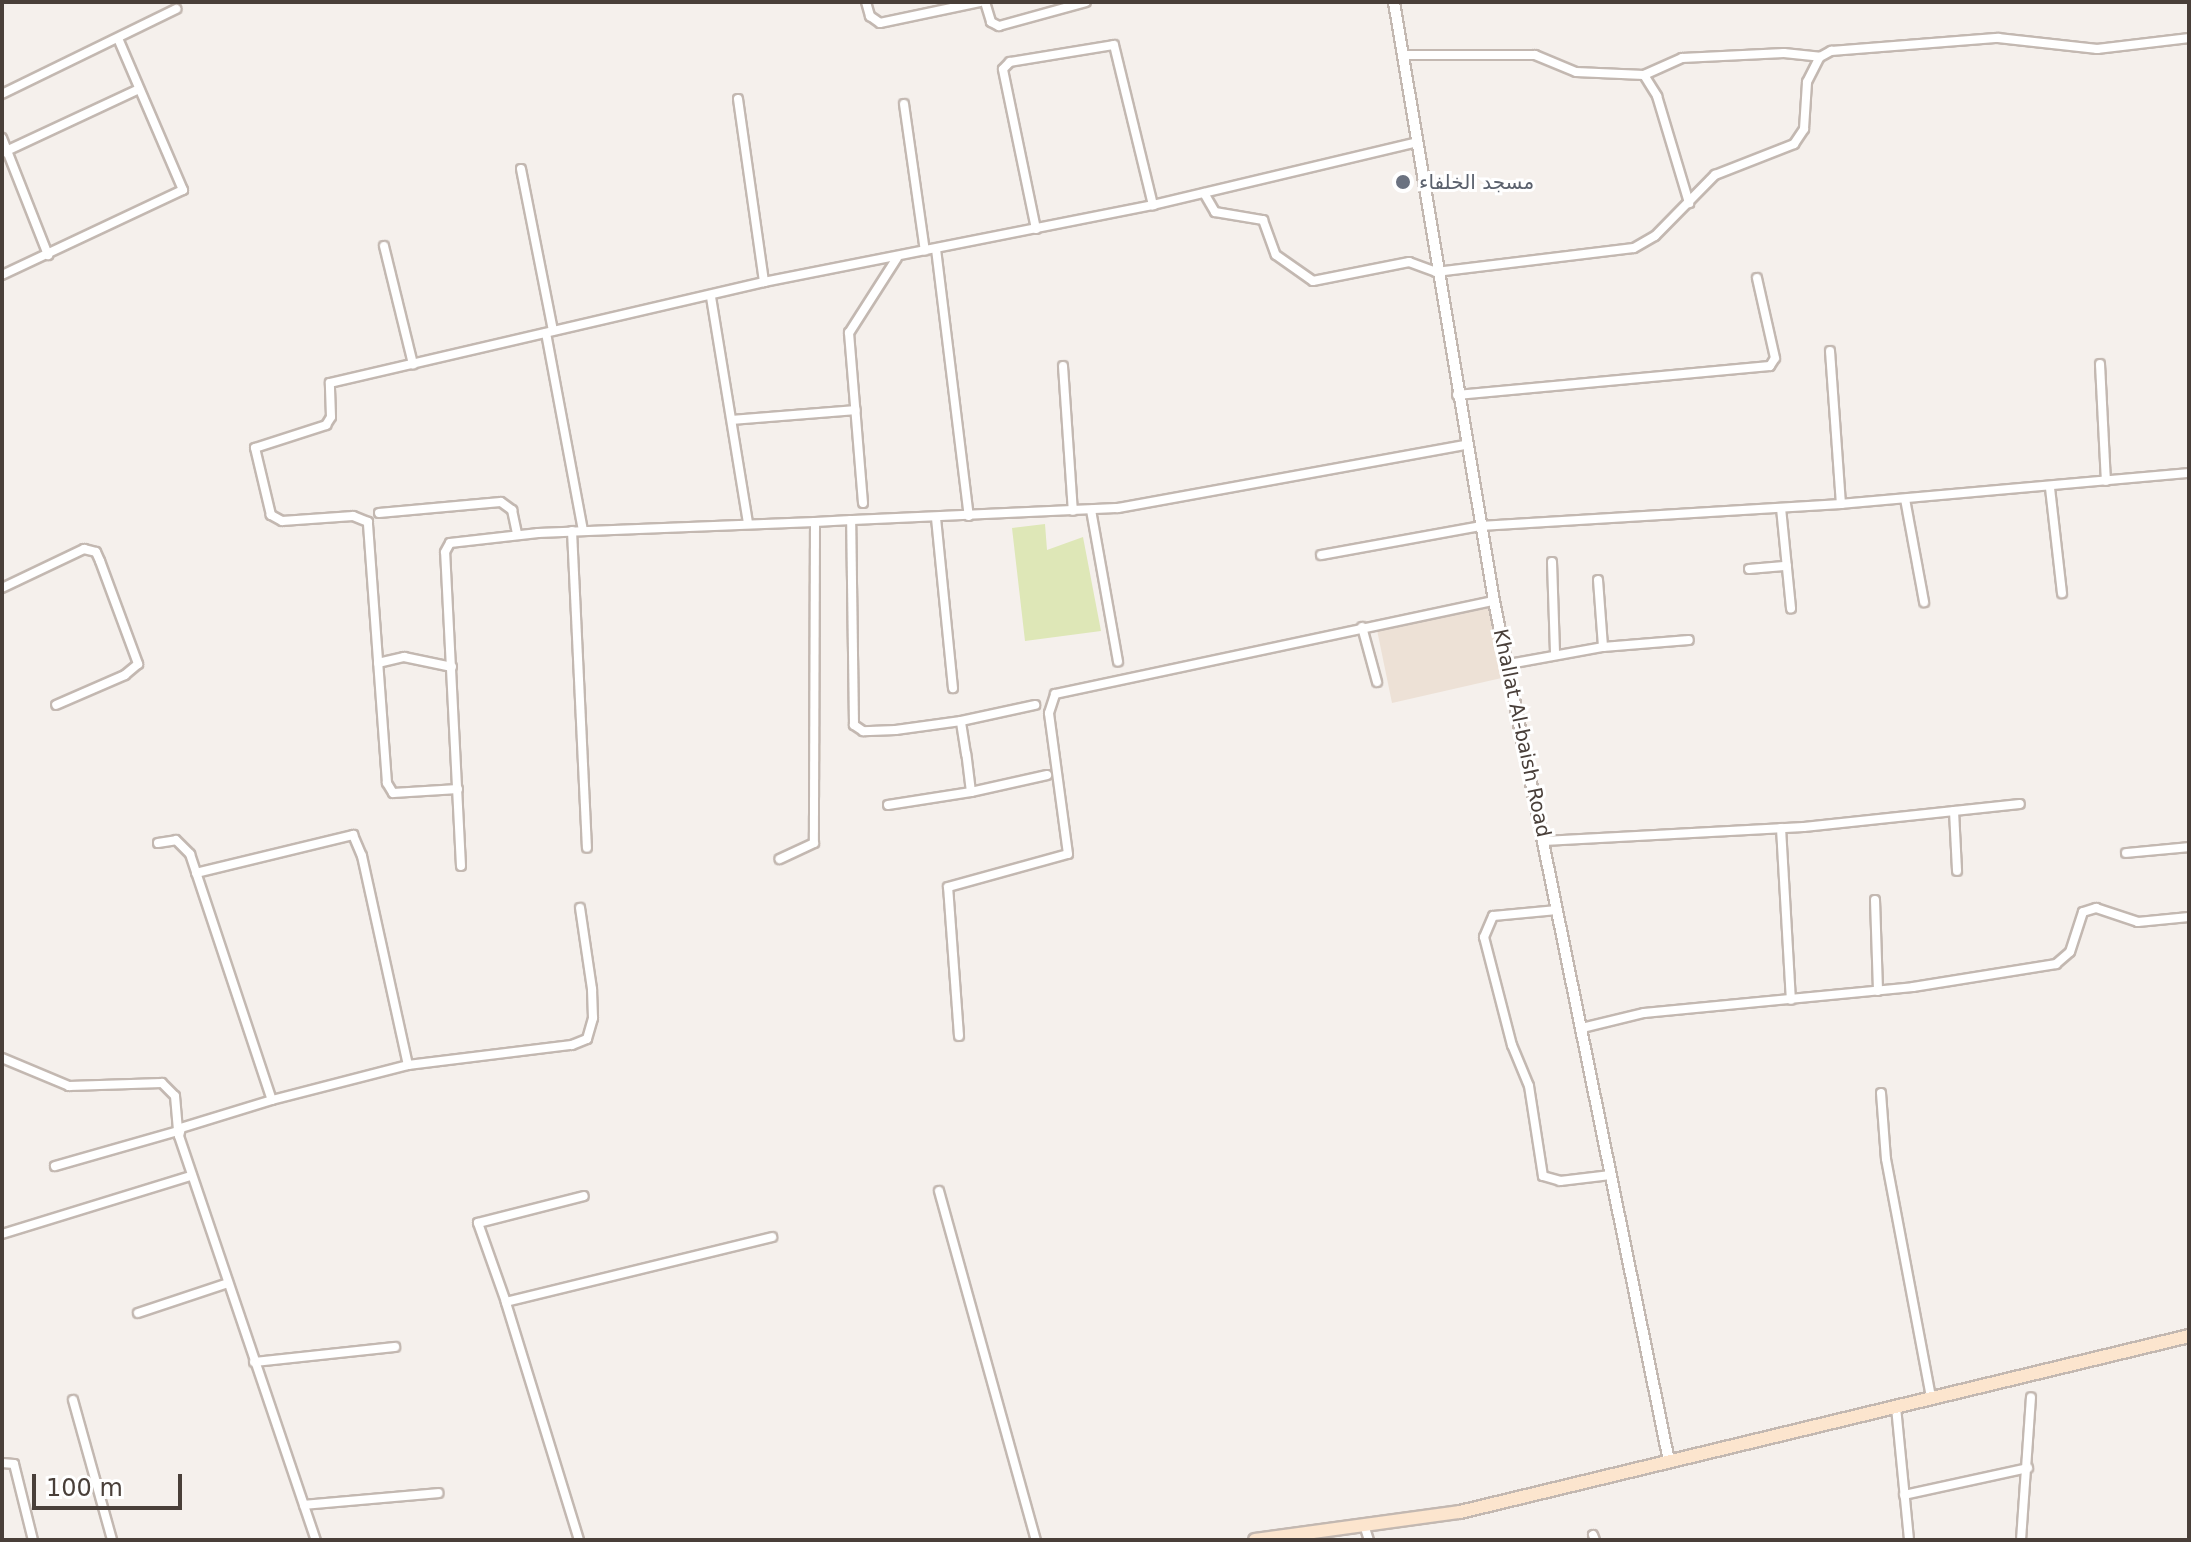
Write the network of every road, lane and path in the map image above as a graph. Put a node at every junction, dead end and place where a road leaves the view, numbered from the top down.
1 (866, 2) edge
2 (983, 2) edge
3 (1086, 2) edge
4 (1394, 2) edge
5 (176, 9) dead end
6 (118, 38) junction
7 (2189, 38) edge
8 (1403, 55) junction
9 (1820, 57) junction
10 (1644, 75) junction
11 (139, 89) junction
12 (2, 94) edge
13 (738, 99) dead end
14 (904, 104) dead end
15 (2, 138) edge
16 (1418, 142) junction
17 (4, 152) edge
18 (521, 169) dead end
19 (1204, 193) junction
20 (1689, 203) junction
21 (1153, 205) junction
22 (1036, 229) junction
23 (384, 246) dead end
24 (936, 249) junction
25 (925, 251) junction
26 (48, 255) junction
27 (897, 258) junction
28 (1436, 272) junction
29 (2, 275) edge
30 (1757, 278) dead end
31 (764, 282) junction
32 (711, 297) junction
33 (549, 332) junction
34 (1830, 351) dead end
35 (413, 364) junction
36 (2100, 364) dead end
37 (1063, 366) dead end
38 (1457, 395) junction
39 (856, 410) junction
40 (732, 420) junction
41 (1466, 445) junction
42 (2189, 473) edge
43 (2106, 481) junction
44 (2050, 488) junction
45 (1905, 499) junction
46 (863, 503) dead end
47 (1841, 504) junction
48 (1781, 508) junction
49 (1091, 510) junction
50 (1073, 511) junction
51 (379, 513) dead end
52 (969, 516) junction
53 (936, 518) junction
54 (851, 520) junction
55 (815, 522) junction
56 (748, 523) junction
57 (1480, 526) junction
58 (572, 531) junction
59 (583, 531) junction
60 (517, 534) junction
61 (1321, 555) dead end
62 (1552, 562) dead end
63 (1787, 566) junction
64 (1749, 569) dead end
65 (1598, 580) dead end
66 (2, 588) edge
67 (2062, 593) dead end
68 (1494, 601) junction
69 (1924, 602) dead end
70 (1791, 609) dead end
71 (1362, 627) junction
72 (1689, 640) dead end
73 (1603, 647) junction
74 (1555, 653) junction
75 (1118, 662) dead end
76 (378, 663) junction
77 (1509, 664) junction
78 (452, 667) junction
79 (1377, 682) dead end
80 (953, 688) dead end
81 (56, 705) dead end
82 (1035, 705) dead end
83 (961, 721) junction
84 (1047, 775) dead end
85 (458, 789) junction
86 (971, 792) junction
87 (2020, 804) dead end
88 (888, 805) dead end
89 (1954, 811) junction
90 (1781, 828) junction
91 (1544, 841) junction
92 (158, 843) dead end
93 (2189, 847) edge
94 (587, 848) dead end
95 (2126, 853) dead end
96 (779, 859) dead end
97 (461, 866) dead end
98 (1957, 871) dead end
99 (196, 873) junction
100 (1875, 900) dead end
101 (580, 908) dead end
102 (1557, 910) junction
103 (2189, 917) edge
104 (1878, 991) junction
105 (1791, 1000) junction
106 (1582, 1028) junction
107 (959, 1036) dead end
108 (2, 1058) edge
109 (408, 1065) junction
110 (1881, 1093) dead end
111 (272, 1100) junction
112 (178, 1131) junction
113 (55, 1166) dead end
114 (1611, 1175) junction
115 (191, 1176) junction
116 (939, 1191) dead end
117 (584, 1196) dead end
118 (2, 1234) edge
119 (772, 1237) dead end
120 (228, 1283) junction
121 (506, 1302) junction
122 (138, 1313) dead end
123 (2189, 1336) edge
124 (395, 1347) dead end
125 (254, 1362) junction
126 (2031, 1397) dead end
127 (1931, 1398) junction
128 (73, 1400) dead end
129 (1896, 1407) junction
130 (1669, 1461) junction
131 (2, 1463) edge
132 (2028, 1468) junction
133 (438, 1493) dead end
134 (1904, 1495) junction
135 (304, 1505) junction
136 (1367, 1534) edge
137 (33, 1540) edge
138 (112, 1540) edge
139 (316, 1540) edge
140 (579, 1540) edge
141 (1036, 1540) edge
142 (1255, 1540) edge
143 (1909, 1540) edge
144 (2021, 1540) edge

1 - 2 street
2 - 3 street
4 - 8 street, Khallat Al-baish Road
5 - 6 street
6 - 11 street
6 - 12 street
7 - 9 street
8 - 10 street
8 - 16 street, Khallat Al-baish Road
9 - 10 street
9 - 20 street
10 - 20 street
11 - 17 street
11 - 26 street
13 - 31 street
14 - 25 street
15 - 17 street
16 - 19 street
16 - 28 street, Khallat Al-baish Road
17 - 26 street
18 - 33 street
19 - 21 street
19 - 28 street
20 - 28 street
21 - 22 street
21 - 22 street
22 - 24 street
23 - 35 street
24 - 25 street
24 - 52 street
25 - 27 street
26 - 29 street
27 - 31 street
27 - 39 street
28 - 38 street, Khallat Al-baish Road
30 - 38 street
31 - 32 street
32 - 33 street
32 - 40 street
33 - 35 street
33 - 59 street
34 - 47 street
35 - 76 street
36 - 43 street
37 - 50 street
38 - 41 street, Khallat Al-baish Road
39 - 40 street
39 - 46 street
40 - 56 street
41 - 49 street
41 - 57 street, Khallat Al-baish Road
42 - 43 street
43 - 44 street
44 - 45 street
44 - 67 street
45 - 47 street
45 - 69 street
47 - 48 street
48 - 57 street
48 - 63 street
49 - 50 street
49 - 75 street
50 - 52 street
51 - 60 street
52 - 53 street
53 - 54 street
53 - 80 street
54 - 55 street
54 - 83 street
55 - 56 street
55 - 96 street
56 - 59 street
57 - 61 street
57 - 68 street, Khallat Al-baish Road
58 - 59 street
58 - 60 street
58 - 94 street
60 - 78 street
62 - 74 street
63 - 64 street
63 - 70 street
65 - 73 street
66 - 81 street
68 - 71 street
68 - 77 street, Khallat Al-baish Road
71 - 79 street
71 - 107 street
72 - 73 street
73 - 74 street
74 - 77 street
76 - 78 street
76 - 85 street
77 - 91 street, Khallat Al-baish Road
78 - 85 street
82 - 83 street
83 - 86 street
84 - 86 street
85 - 97 street
86 - 88 street
87 - 89 street
89 - 90 street
89 - 98 street
90 - 91 street
90 - 105 street
91 - 102 street, Khallat Al-baish Road
92 - 99 street
93 - 95 street
99 - 109 street
99 - 111 street
100 - 104 street
101 - 109 street
102 - 106 street, Khallat Al-baish Road
102 - 114 street
103 - 104 street
104 - 105 street
105 - 106 street
106 - 114 street, Khallat Al-baish Road
108 - 112 street
109 - 111 street
110 - 127 street
111 - 112 street
112 - 113 street
112 - 115 street
114 - 130 street, Khallat Al-baish Road
115 - 118 street
115 - 120 street
116 - 141 street
117 - 121 street
119 - 121 street
120 - 122 street
120 - 125 street
121 - 140 street
123 - 127 main road
124 - 125 street
125 - 135 street
126 - 132 street
127 - 129 main road
128 - 138 street
129 - 130 main road
129 - 134 street
130 - 136 main road
131 - 137 street
132 - 134 street
132 - 144 street
133 - 135 street
134 - 143 street
135 - 139 street
136 - 142 main road

